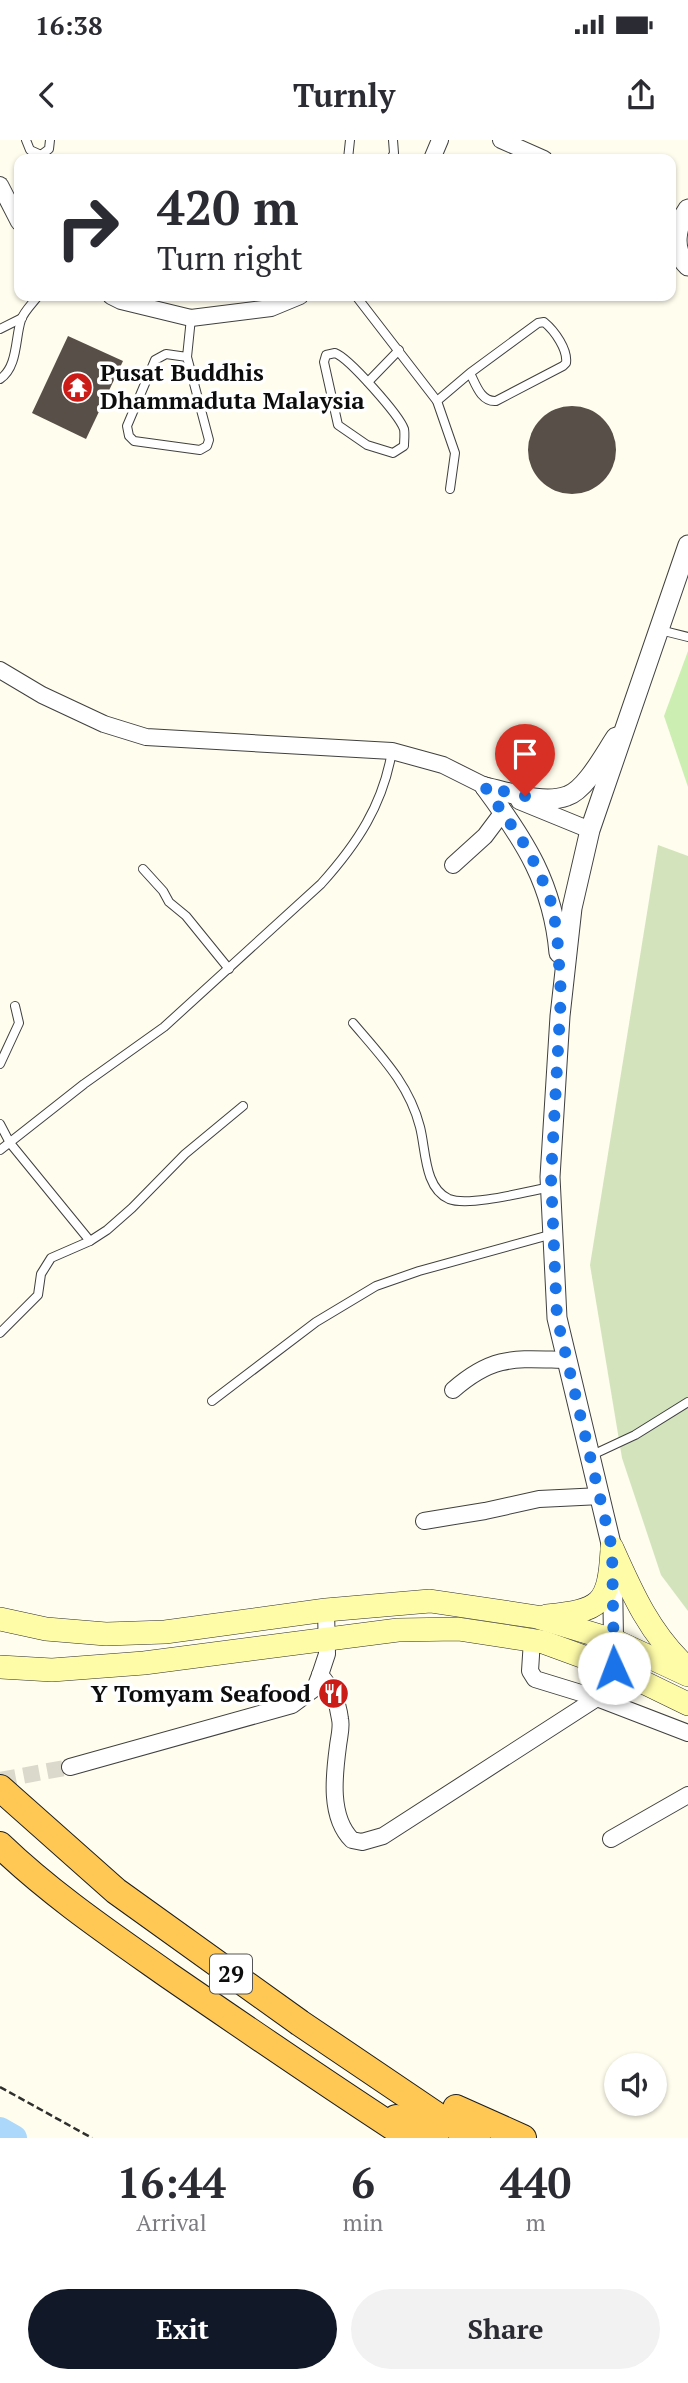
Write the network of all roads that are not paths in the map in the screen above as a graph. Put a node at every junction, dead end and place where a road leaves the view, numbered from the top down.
1 (26, 140) edge
2 (501, 140) edge
3 (39, 154) edge
4 (533, 154) edge
5 (0, 185) edge
6 (14, 212) edge
7 (680, 214) edge
8 (688, 267) edge
9 (34, 301) edge
10 (121, 301) edge
11 (289, 301) edge
12 (360, 301) edge
13 (22, 318) junction
14 (191, 318) junction
15 (0, 329) edge
16 (399, 350) junction
17 (187, 357) junction
18 (470, 373) junction
19 (0, 379) edge
20 (368, 382) junction
21 (437, 401) junction
22 (450, 489) dead end
23 (688, 545) edge
24 (659, 630) junction
25 (688, 638) edge
26 (0, 670) edge
27 (629, 719) junction
28 (392, 751) junction
29 (485, 787) junction
30 (503, 811) junction
31 (590, 830) junction
32 (453, 865) dead end
33 (143, 869) dead end
34 (229, 969) junction
35 (561, 995) junction
36 (15, 1006) dead end
37 (353, 1023) dead end
38 (0, 1064) edge
39 (243, 1106) dead end
40 (0, 1124) edge
41 (10, 1143) junction
42 (0, 1150) edge
43 (551, 1186) junction
44 (553, 1234) junction
45 (90, 1241) junction
46 (0, 1333) edge
47 (567, 1360) junction
48 (453, 1390) dead end
49 (212, 1401) dead end
50 (688, 1402) edge
51 (590, 1456) junction
52 (601, 1496) junction
53 (424, 1521) dead end
54 (612, 1548) junction
55 (326, 1609) junction
56 (537, 1617) junction
57 (0, 1619) edge
58 (328, 1638) junction
59 (532, 1640) junction
60 (613, 1640) junction
61 (0, 1667) edge
62 (614, 1668) junction
63 (688, 1669) edge
64 (320, 1675) junction
65 (688, 1675) edge
66 (597, 1698) junction
67 (688, 1704) edge
68 (688, 1734) edge
69 (70, 1767) tunnel mouth
70 (0, 1788) edge
71 (688, 1795) edge
72 (611, 1839) dead end
73 (0, 1845) edge
74 (321, 2037) junction
75 (314, 2075) junction
76 (410, 2138) edge
77 (435, 2138) edge
78 (477, 2138) edge
79 (523, 2138) edge

1 - 3 lane
2 - 4 street
5 - 6 street
7 - 8 street
9 - 13 lane
10 - 14 street
11 - 14 street
12 - 16 lane
13 - 15 lane
13 - 19 lane
14 - 17 lane
16 - 20 lane
16 - 21 lane
17 - 17 lane
18 - 18 lane
18 - 21 lane
20 - 20 lane
21 - 22 lane
23 - 24 street
24 - 25 lane
24 - 27 street
26 - 28 street
27 - 29 street
27 - 31 street
28 - 29 street
28 - 34 lane
29 - 30 street
29 - 31 street
30 - 32 street
30 - 35 street
31 - 35 street
33 - 34 lane
34 - 41 lane
35 - 43 street
36 - 38 lane
37 - 43 lane
39 - 45 lane
40 - 41 lane
41 - 42 lane
41 - 45 lane
43 - 44 street
44 - 47 street
44 - 49 lane
45 - 46 lane
47 - 48 street
47 - 51 street
50 - 51 lane
51 - 52 street
52 - 53 street
52 - 54 street
54 - 56 main road
54 - 60 street
54 - 63 main road
55 - 56 main road
55 - 57 main road
55 - 58 street
56 - 60 main road
58 - 59 main road
58 - 61 main road
58 - 64 street
59 - 62 main road
59 - 66 street
60 - 62 street
60 - 65 main road
62 - 67 main road
64 - 66 street
64 - 69 street
66 - 68 street
70 - 74 highway, 29
71 - 72 street
73 - 75 highway, 29
74 - 78 highway, 29
74 - 79 highway
75 - 76 highway
75 - 77 highway, 29

